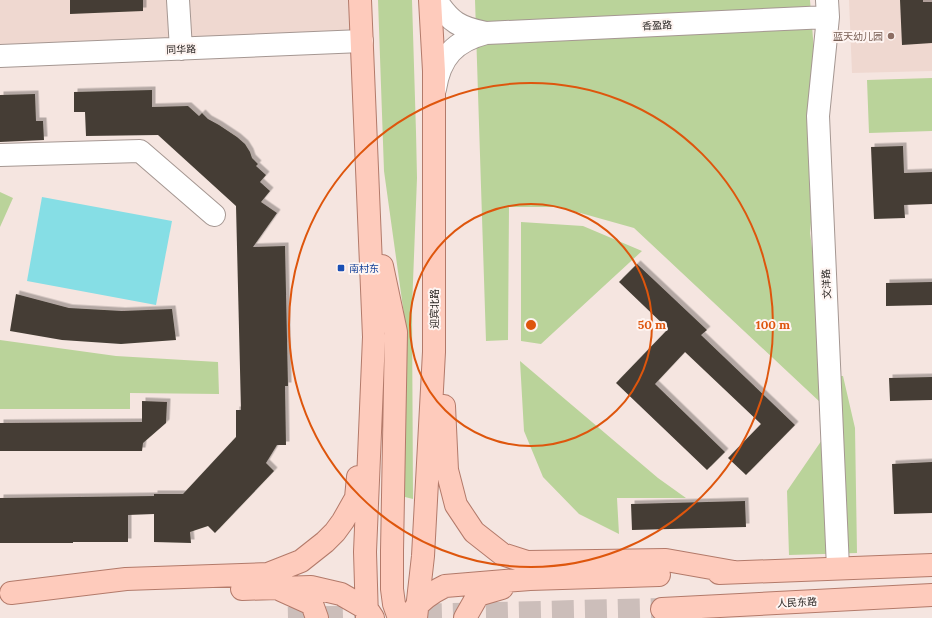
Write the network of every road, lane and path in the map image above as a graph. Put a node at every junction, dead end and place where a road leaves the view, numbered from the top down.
1 (178, 0) edge
2 (360, 0) edge
3 (430, 0) edge
4 (436, 0) edge
5 (828, 8) edge
6 (486, 33) junction
7 (362, 41) junction
8 (180, 49) junction
9 (0, 56) edge
10 (434, 94) junction
11 (0, 155) edge
12 (368, 202) junction
13 (214, 215) dead end
14 (434, 221) junction
15 (374, 337) junction
16 (932, 565) edge
17 (838, 568) junction
18 (734, 572) junction
19 (530, 579) junction
20 (276, 588) junction
21 (6, 593) edge
22 (932, 595) edge
23 (662, 608) tunnel mouth
24 (391, 614) edge
25 (316, 618) edge
26 (465, 618) edge

1 - 8 street
2 - 7 main road
3 - 10 main road, 迎宾北路
4 - 6 street
5 - 6 street, 香盈路
5 - 17 street, 文洋路
6 - 10 street
7 - 8 street, 同华路
7 - 12 main road
8 - 9 street, 同华路
10 - 14 main road, 迎宾北路
11 - 13 street
12 - 15 main road
12 - 24 main road
14 - 18 main road
14 - 24 main road, 迎宾北路
15 - 21 main road
15 - 24 main road
16 - 17 main road
17 - 18 main road
18 - 19 main road
19 - 24 main road
19 - 26 main road
20 - 21 main road
20 - 24 main road
20 - 25 main road
22 - 23 main road, 人民东路

